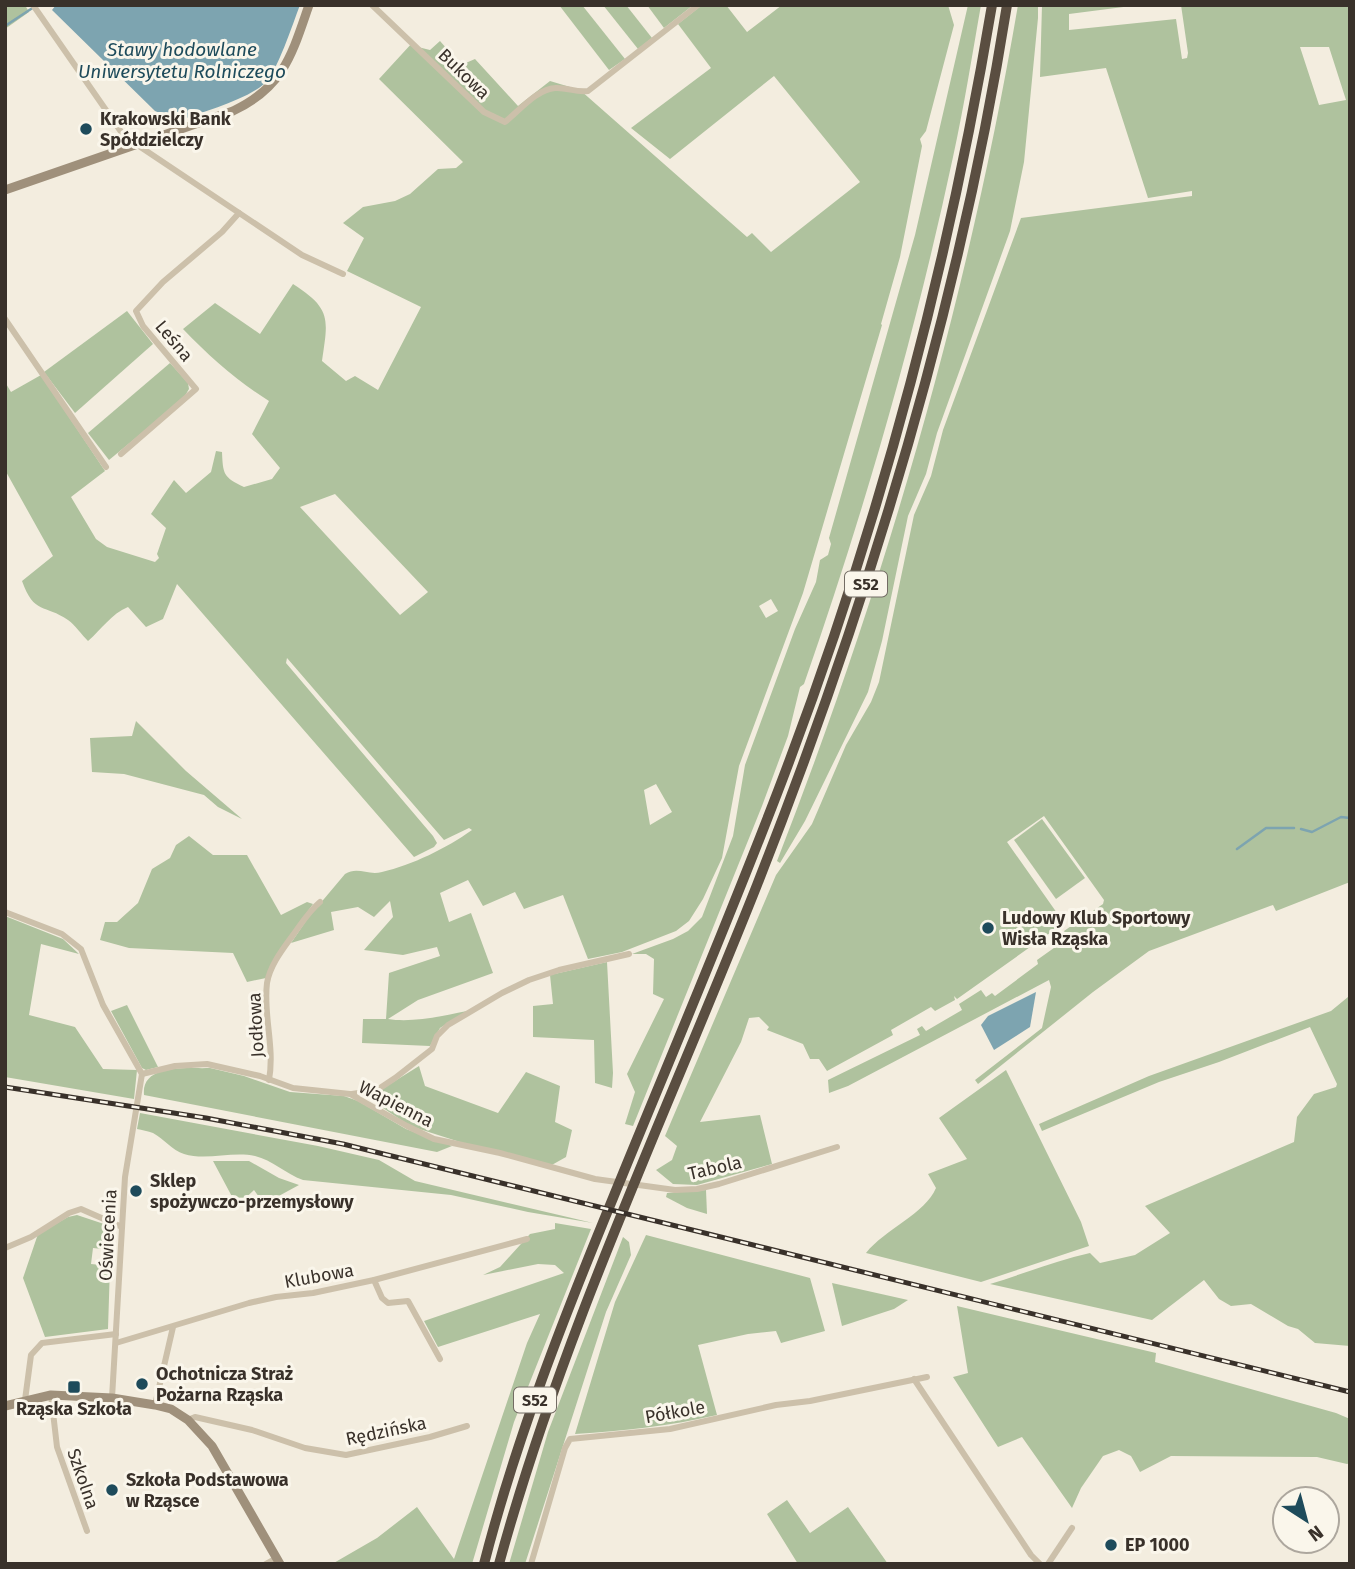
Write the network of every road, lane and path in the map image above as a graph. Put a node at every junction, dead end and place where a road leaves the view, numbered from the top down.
1 (33, 5) edge
2 (309, 5) edge
3 (372, 5) edge
4 (698, 5) edge
5 (992, 5) edge
6 (1007, 5) edge
7 (135, 144) junction
8 (5, 190) edge
9 (239, 213) junction
10 (343, 274) dead end
11 (5, 319) edge
12 (121, 454) dead end
13 (106, 467) dead end
14 (320, 902) dead end
15 (5, 912) edge
16 (629, 954) dead end
17 (142, 1074) junction
18 (270, 1080) junction
19 (376, 1090) junction
20 (350, 1094) junction
21 (375, 1106) junction
22 (837, 1147) dead end
23 (595, 1179) joint
24 (122, 1227) junction
25 (527, 1239) dead end
26 (5, 1248) edge
27 (374, 1280) junction
28 (173, 1327) junction
29 (116, 1334) junction
30 (116, 1343) junction
31 (440, 1359) dead end
32 (927, 1377) dead end
33 (914, 1379) junction
34 (51, 1395) junction
35 (112, 1398) junction
36 (25, 1400) junction
37 (155, 1405) junction
38 (5, 1406) edge
39 (188, 1419) junction
40 (467, 1426) dead end
41 (1072, 1528) dead end
42 (87, 1531) dead end
43 (279, 1561) edge
44 (267, 1564) edge
45 (484, 1564) edge
46 (499, 1564) edge
47 (531, 1564) edge
48 (1040, 1564) edge
49 (1048, 1564) edge

1 - 7 street
2 - 7 street
3 - 4 street, Bukowa
5 - 45 highway, S52
6 - 46 highway, S52
7 - 8 street
7 - 9 street
9 - 10 street
9 - 12 street, Leśna
11 - 13 street
14 - 18 street, Jodłowa
15 - 17 street
16 - 19 street
17 - 18 street, Wapienna
17 - 24 street, Oświecenia
18 - 20 street, Wapienna
19 - 20 street
19 - 21 street
20 - 21 street, Wapienna
21 - 23 street, Wapienna
22 - 23 street, Tabola
24 - 26 street
24 - 29 street, Oświecenia
25 - 27 street, Klubowa
27 - 28 street, Klubowa
27 - 31 street
28 - 30 street, Klubowa
28 - 37 street
29 - 30 street, Oświecenia
29 - 36 street
30 - 35 street, Oświecenia
32 - 33 street, Półkole
33 - 47 street, Półkole
33 - 48 street
34 - 35 street
34 - 36 street
34 - 42 street, Szkolna
35 - 37 street
36 - 38 street
37 - 39 street
39 - 40 street, Rędzińska
39 - 43 street
41 - 49 street
43 - 44 street

